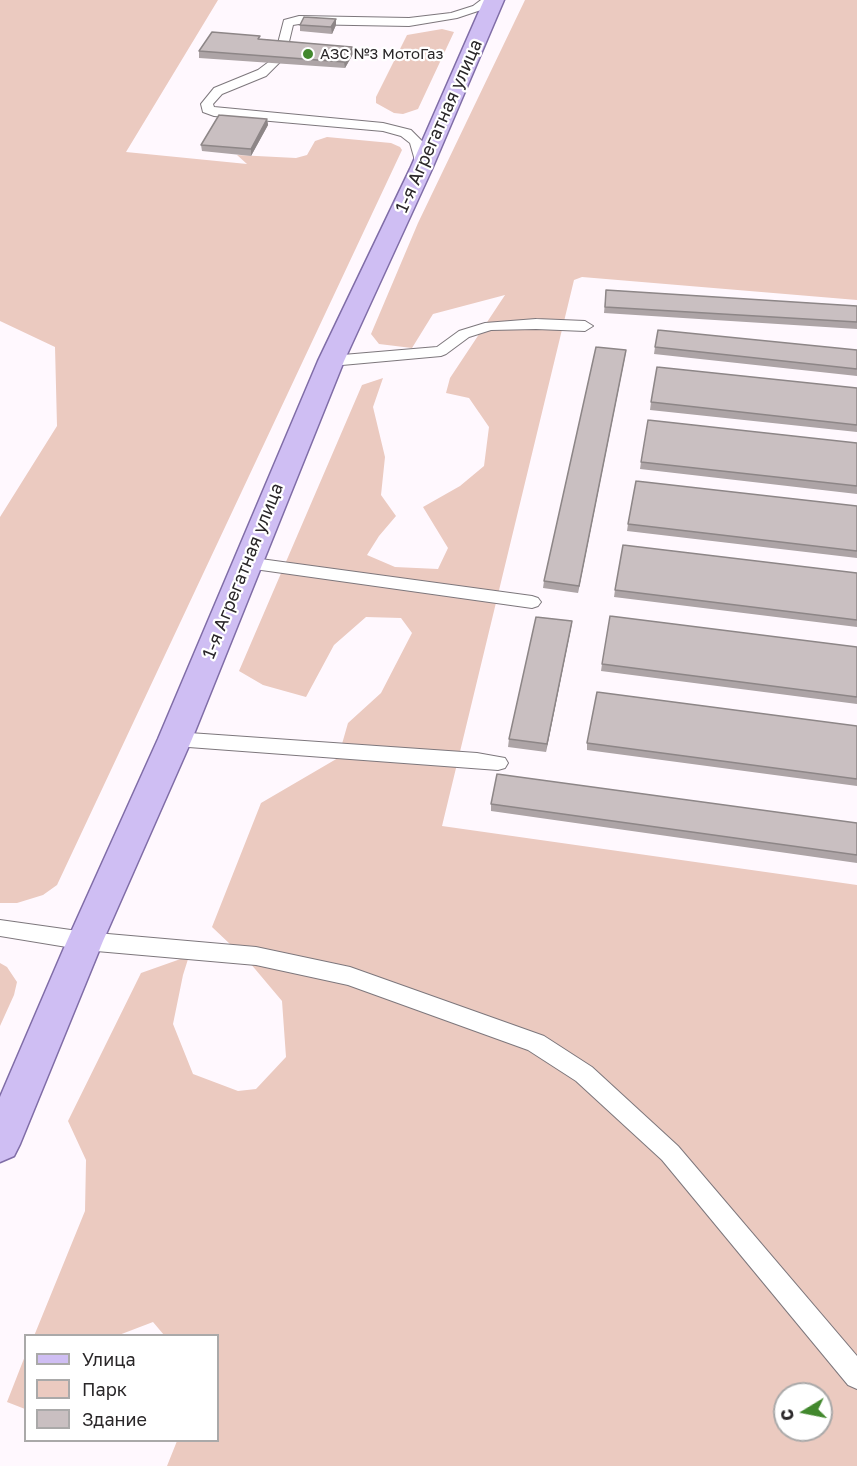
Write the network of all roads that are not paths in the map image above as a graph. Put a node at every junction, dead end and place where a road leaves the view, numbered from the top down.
1 (488, 0) edge
2 (494, 0) edge
3 (283, 47) edge
4 (274, 62) edge
5 (421, 169) junction
6 (585, 326) dead end
7 (331, 361) junction
8 (246, 562) junction
9 (532, 602) dead end
10 (174, 739) junction
11 (498, 763) dead end
12 (0, 928) edge
13 (85, 941) junction
14 (0, 1144) edge
15 (857, 1376) edge

1 - 3 lane
2 - 5 main road, 1-я Агрегатная улица
4 - 5 lane
5 - 7 main road, 1-я Агрегатная улица
6 - 7 lane
7 - 8 main road, 1-я Агрегатная улица
8 - 9 lane
8 - 10 main road, 1-я Агрегатная улица
10 - 11 lane
10 - 13 main road, 1-я Агрегатная улица
12 - 13 lane
13 - 14 main road, 1-я Агрегатная улица
13 - 15 lane

